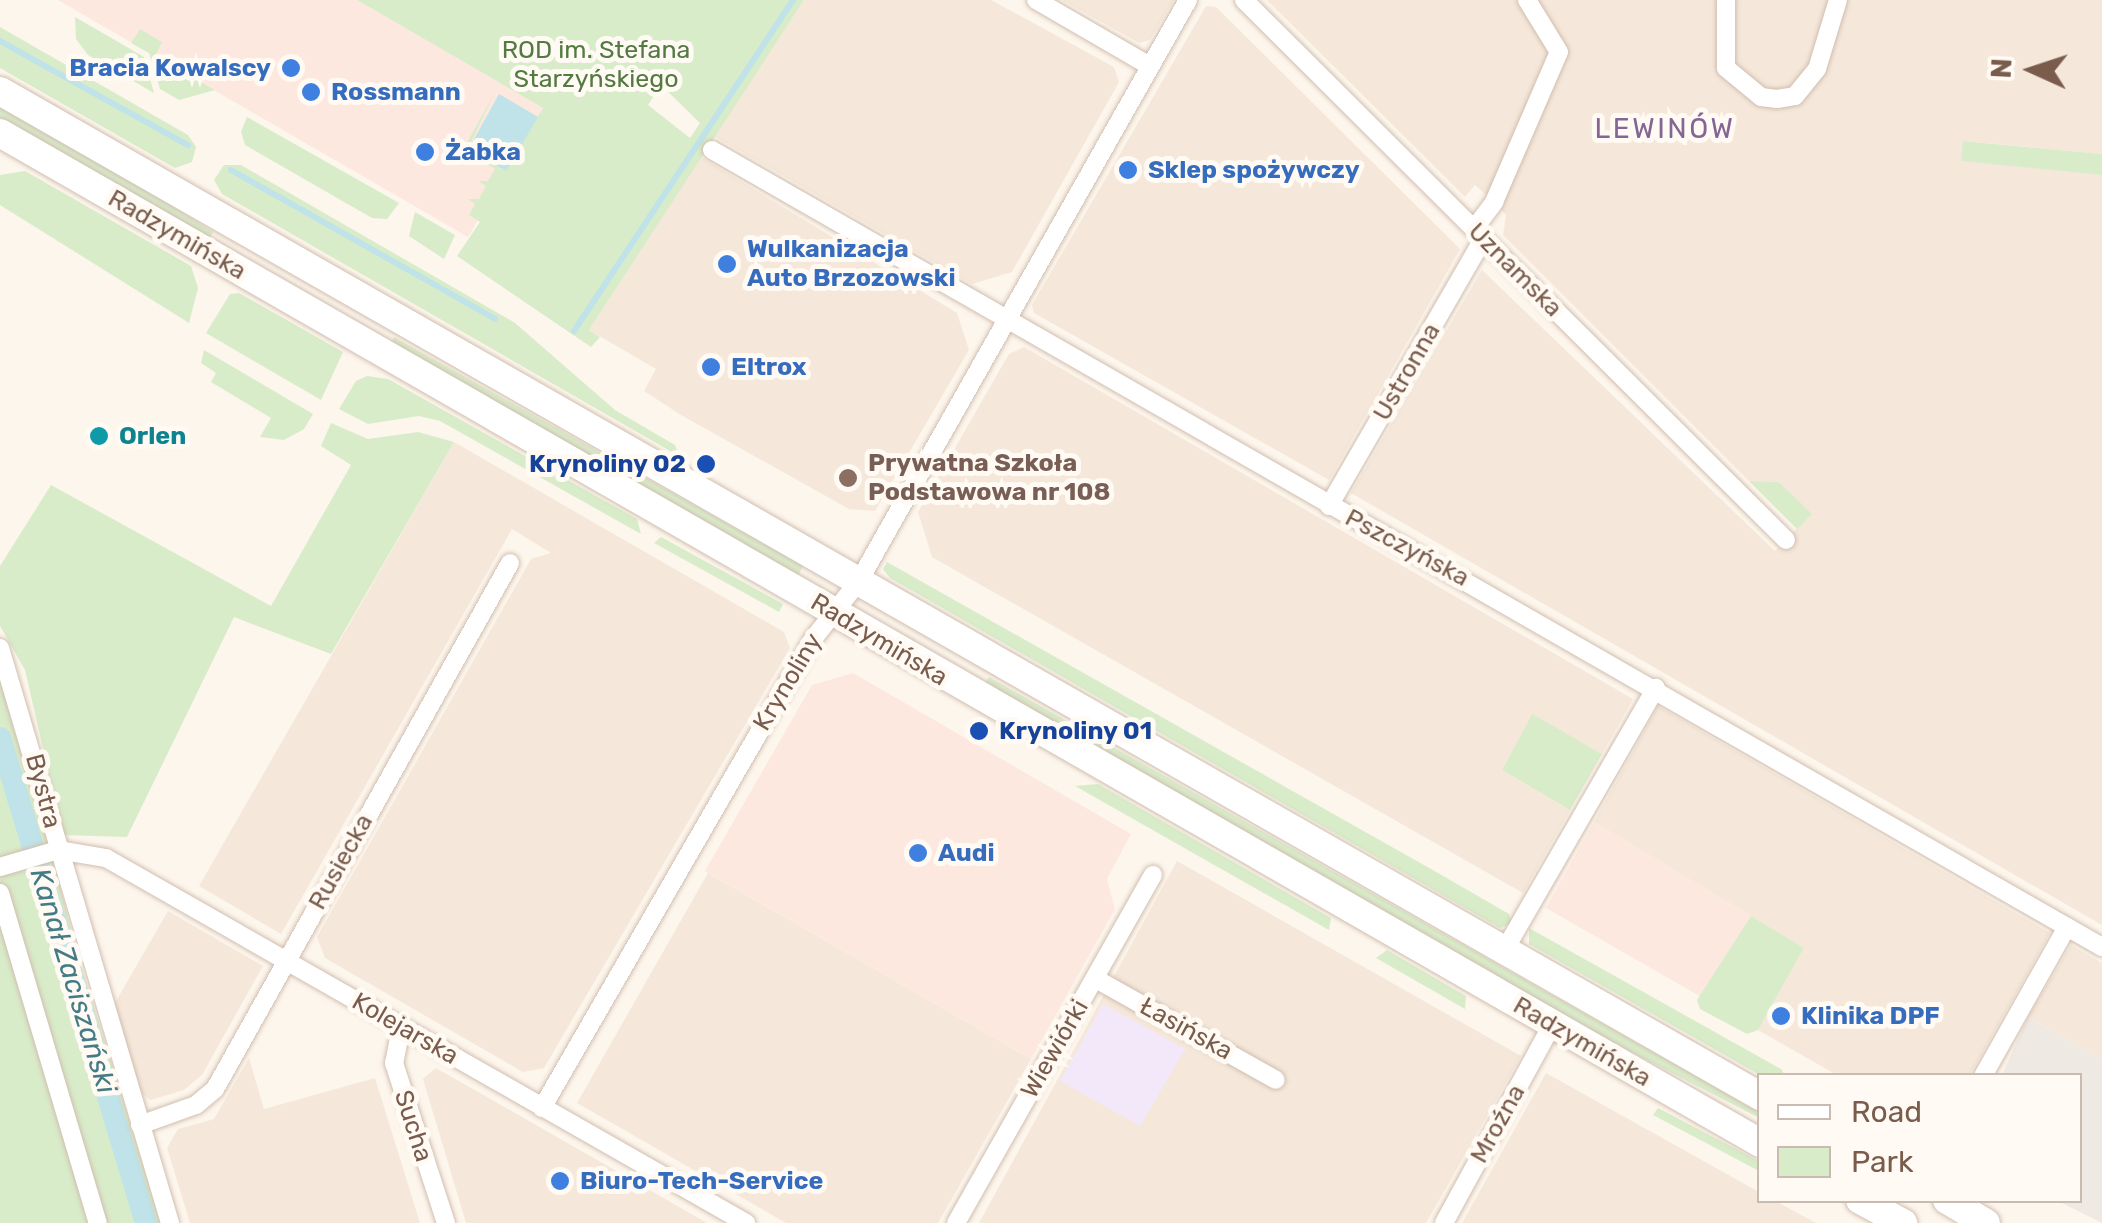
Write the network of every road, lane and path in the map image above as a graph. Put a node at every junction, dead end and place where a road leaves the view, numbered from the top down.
1 (1036, 0) edge
2 (1188, 0) edge
3 (1244, 0) edge
4 (1527, 0) edge
5 (1726, 0) edge
6 (1838, 0) edge
7 (1150, 66) junction
8 (0, 90) edge
9 (0, 133) edge
10 (712, 150) dead end
11 (1479, 233) junction
12 (1006, 322) junction
13 (1329, 506) junction
14 (1786, 540) dead end
15 (510, 563) dead end
16 (859, 580) junction
17 (830, 611) junction
18 (0, 648) edge
19 (1656, 688) junction
20 (52, 852) junction
21 (0, 867) edge
22 (1153, 875) dead end
23 (0, 892) edge
24 (2066, 926) junction
25 (2102, 947) edge
26 (1504, 951) junction
27 (286, 960) junction
28 (1096, 979) junction
29 (1552, 1025) junction
30 (401, 1028) junction
31 (1985, 1073) edge
32 (1276, 1080) dead end
33 (1757, 1094) edge
34 (542, 1108) junction
35 (140, 1125) junction
36 (1757, 1141) edge
37 (1866, 1203) edge
38 (1952, 1203) edge
39 (98, 1223) edge
40 (170, 1223) edge
41 (446, 1223) edge
42 (746, 1223) edge
43 (956, 1223) edge
44 (1444, 1223) edge
45 (1904, 1223) edge
46 (1986, 1223) edge

1 - 7 street
2 - 7 street, Krynoliny
3 - 11 street, Uznamska
4 - 11 street, Ustronna
5 - 6 street
7 - 12 street, Krynoliny
8 - 16 main road, Radzymińska
9 - 17 main road, Radzymińska
10 - 12 street, Pszczyńska
11 - 13 street, Ustronna
11 - 14 street, Uznamska
12 - 13 street, Pszczyńska
12 - 16 street, Krynoliny
13 - 19 street, Pszczyńska
15 - 27 street, Rusiecka
16 - 17 street, Krynoliny
16 - 26 main road, Radzymińska
17 - 29 main road, Radzymińska
17 - 34 street, Krynoliny
18 - 20 street, Bystra
19 - 24 street, Pszczyńska
19 - 26 street
20 - 21 street
20 - 27 street, Kolejarska
20 - 35 street, Bystra
22 - 28 street, Wiewiórki
23 - 39 street
24 - 25 street, Pszczyńska
24 - 31 street
26 - 33 main road, Radzymińska
27 - 30 street, Kolejarska
27 - 35 street, Rusiecka
28 - 32 street, Łasińska
28 - 43 street, Wiewiórki
29 - 36 main road, Radzymińska
29 - 44 street, Mroźna
30 - 34 street, Kolejarska
30 - 41 street, Sucha
34 - 42 street, Kolejarska
35 - 40 street, Bystra
37 - 45 main road
38 - 46 main road

